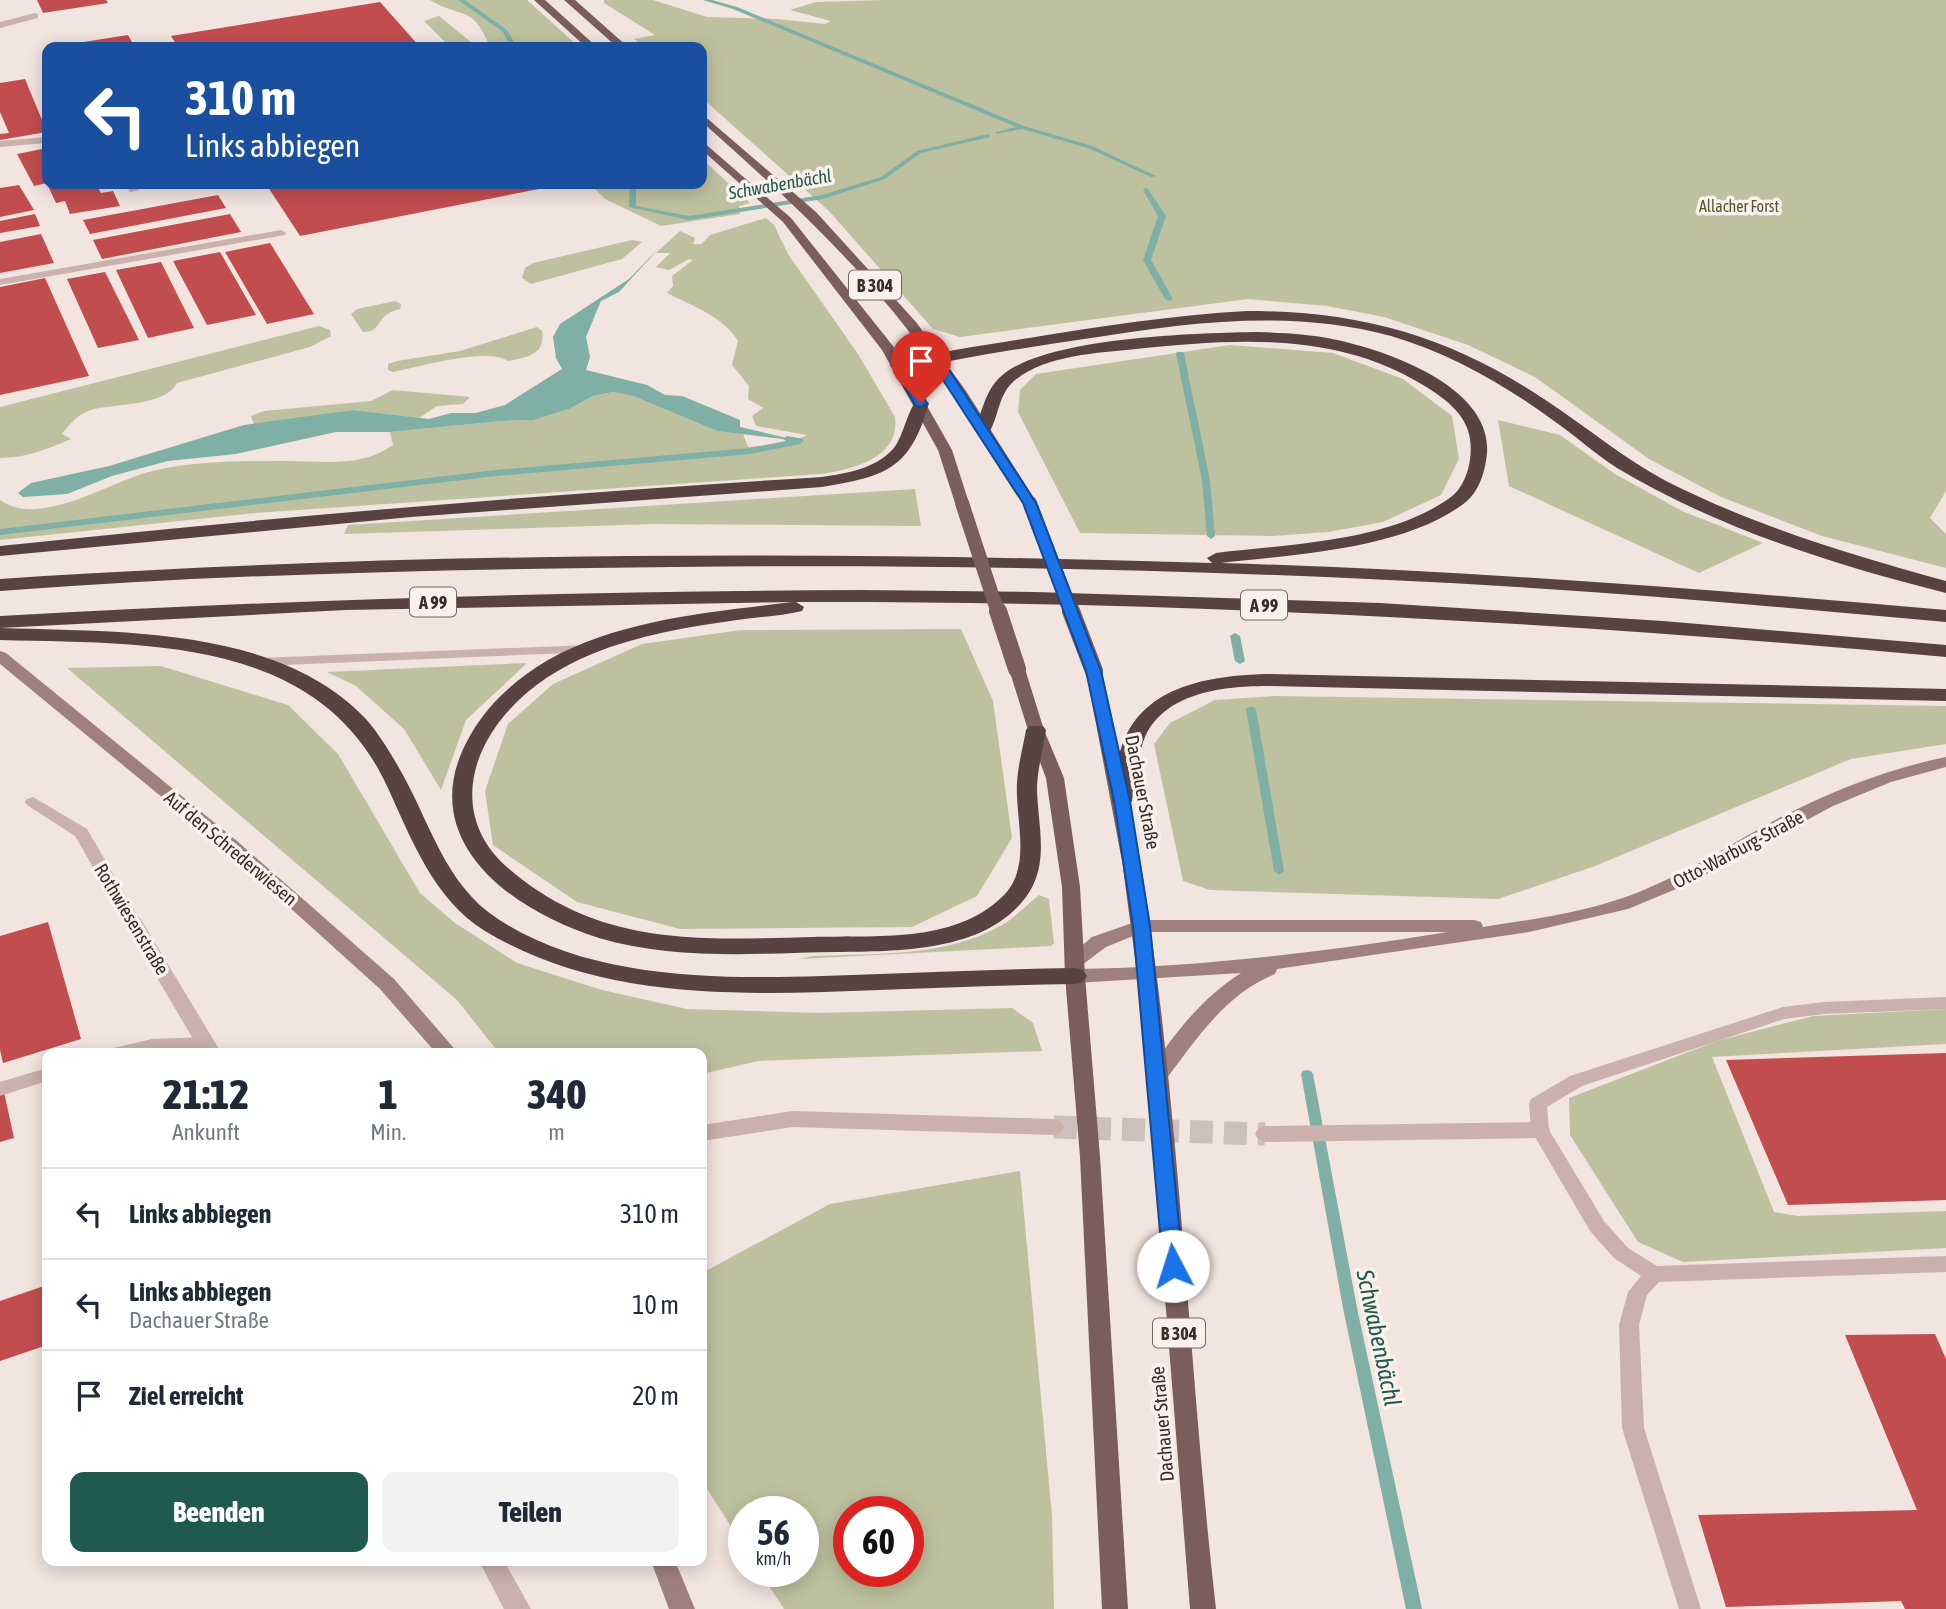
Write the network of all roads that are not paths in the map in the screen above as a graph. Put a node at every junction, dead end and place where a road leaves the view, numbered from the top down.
1 (539, 0) edge
2 (569, 0) edge
3 (35, 16) dead end
4 (0, 25) edge
5 (586, 42) edge
6 (617, 42) edge
7 (707, 121) edge
8 (42, 140) edge
9 (0, 144) edge
10 (707, 148) edge
11 (281, 233) dead end
12 (0, 282) edge
13 (936, 359) junction
14 (898, 366) junction
15 (921, 403) junction
16 (984, 429) junction
17 (0, 551) edge
18 (1153, 566) junction
19 (0, 585) edge
20 (1946, 587) edge
21 (866, 597) junction
22 (1946, 616) edge
23 (0, 622) edge
24 (0, 634) edge
25 (588, 649) junction
26 (1946, 651) edge
27 (0, 656) edge
28 (260, 662) junction
29 (1946, 695) edge
30 (1036, 730) junction
31 (1946, 762) edge
32 (1122, 801) junction
33 (33, 802) dead end
34 (132, 922) joint
35 (1141, 926) junction
36 (1527, 926) junction
37 (1294, 961) junction
38 (1075, 968) junction
39 (1146, 975) junction
40 (1946, 1003) edge
41 (140, 1048) edge
42 (209, 1048) edge
43 (444, 1048) edge
44 (42, 1076) edge
45 (1157, 1077) junction
46 (0, 1089) edge
47 (1054, 1128) tunnel mouth
48 (1540, 1130) junction
49 (707, 1132) edge
50 (1265, 1134) tunnel mouth
51 (1946, 1264) edge
52 (1654, 1274) junction
53 (495, 1566) edge
54 (665, 1566) edge
55 (518, 1609) edge
56 (682, 1609) edge
57 (1115, 1609) edge
58 (1203, 1609) edge
59 (1690, 1609) edge

1 - 5 main road
2 - 6 main road
3 - 4 lane
7 - 13 main road, Dachauer Straße / B 304
8 - 9 lane
10 - 14 main road, B 304
11 - 12 lane
13 - 14 highway
13 - 16 main road, Dachauer Straße / B 304
13 - 20 highway
14 - 15 main road, B 304
15 - 17 highway
15 - 30 main road, B 304, bridge
16 - 18 highway
16 - 32 main road, Dachauer Straße / B 304, bridge
18 - 19 highway, A 99
18 - 22 highway, A 99
21 - 23 highway, A 99
21 - 25 highway
21 - 26 highway, A 99
24 - 28 highway
25 - 28 lane
25 - 30 highway
27 - 43 main road, Auf den Schrederwiesen
28 - 38 highway
29 - 32 highway
30 - 38 main road, B 304
31 - 36 main road, Otto-Warburg-Straße
32 - 35 main road, Dachauer Straße / B 304
33 - 34 lane, Rothwiesenstraße
34 - 42 street, Rothwiesenstraße
35 - 36 main road, Otto-Warburg-Straße
35 - 38 main road
35 - 39 main road, Dachauer Straße / B 304
36 - 37 main road, Otto-Warburg-Straße
37 - 39 main road, Otto-Warburg-Straße
37 - 45 main road
38 - 39 main road, Otto-Warburg-Straße
38 - 57 main road, B 304
39 - 45 main road, Dachauer Straße / B 304
40 - 48 lane
41 - 42 lane
44 - 46 lane
45 - 58 main road, Dachauer Straße / B 304
47 - 49 street
48 - 50 street
48 - 52 lane
51 - 52 lane
52 - 59 lane
53 - 55 street
54 - 56 main road

